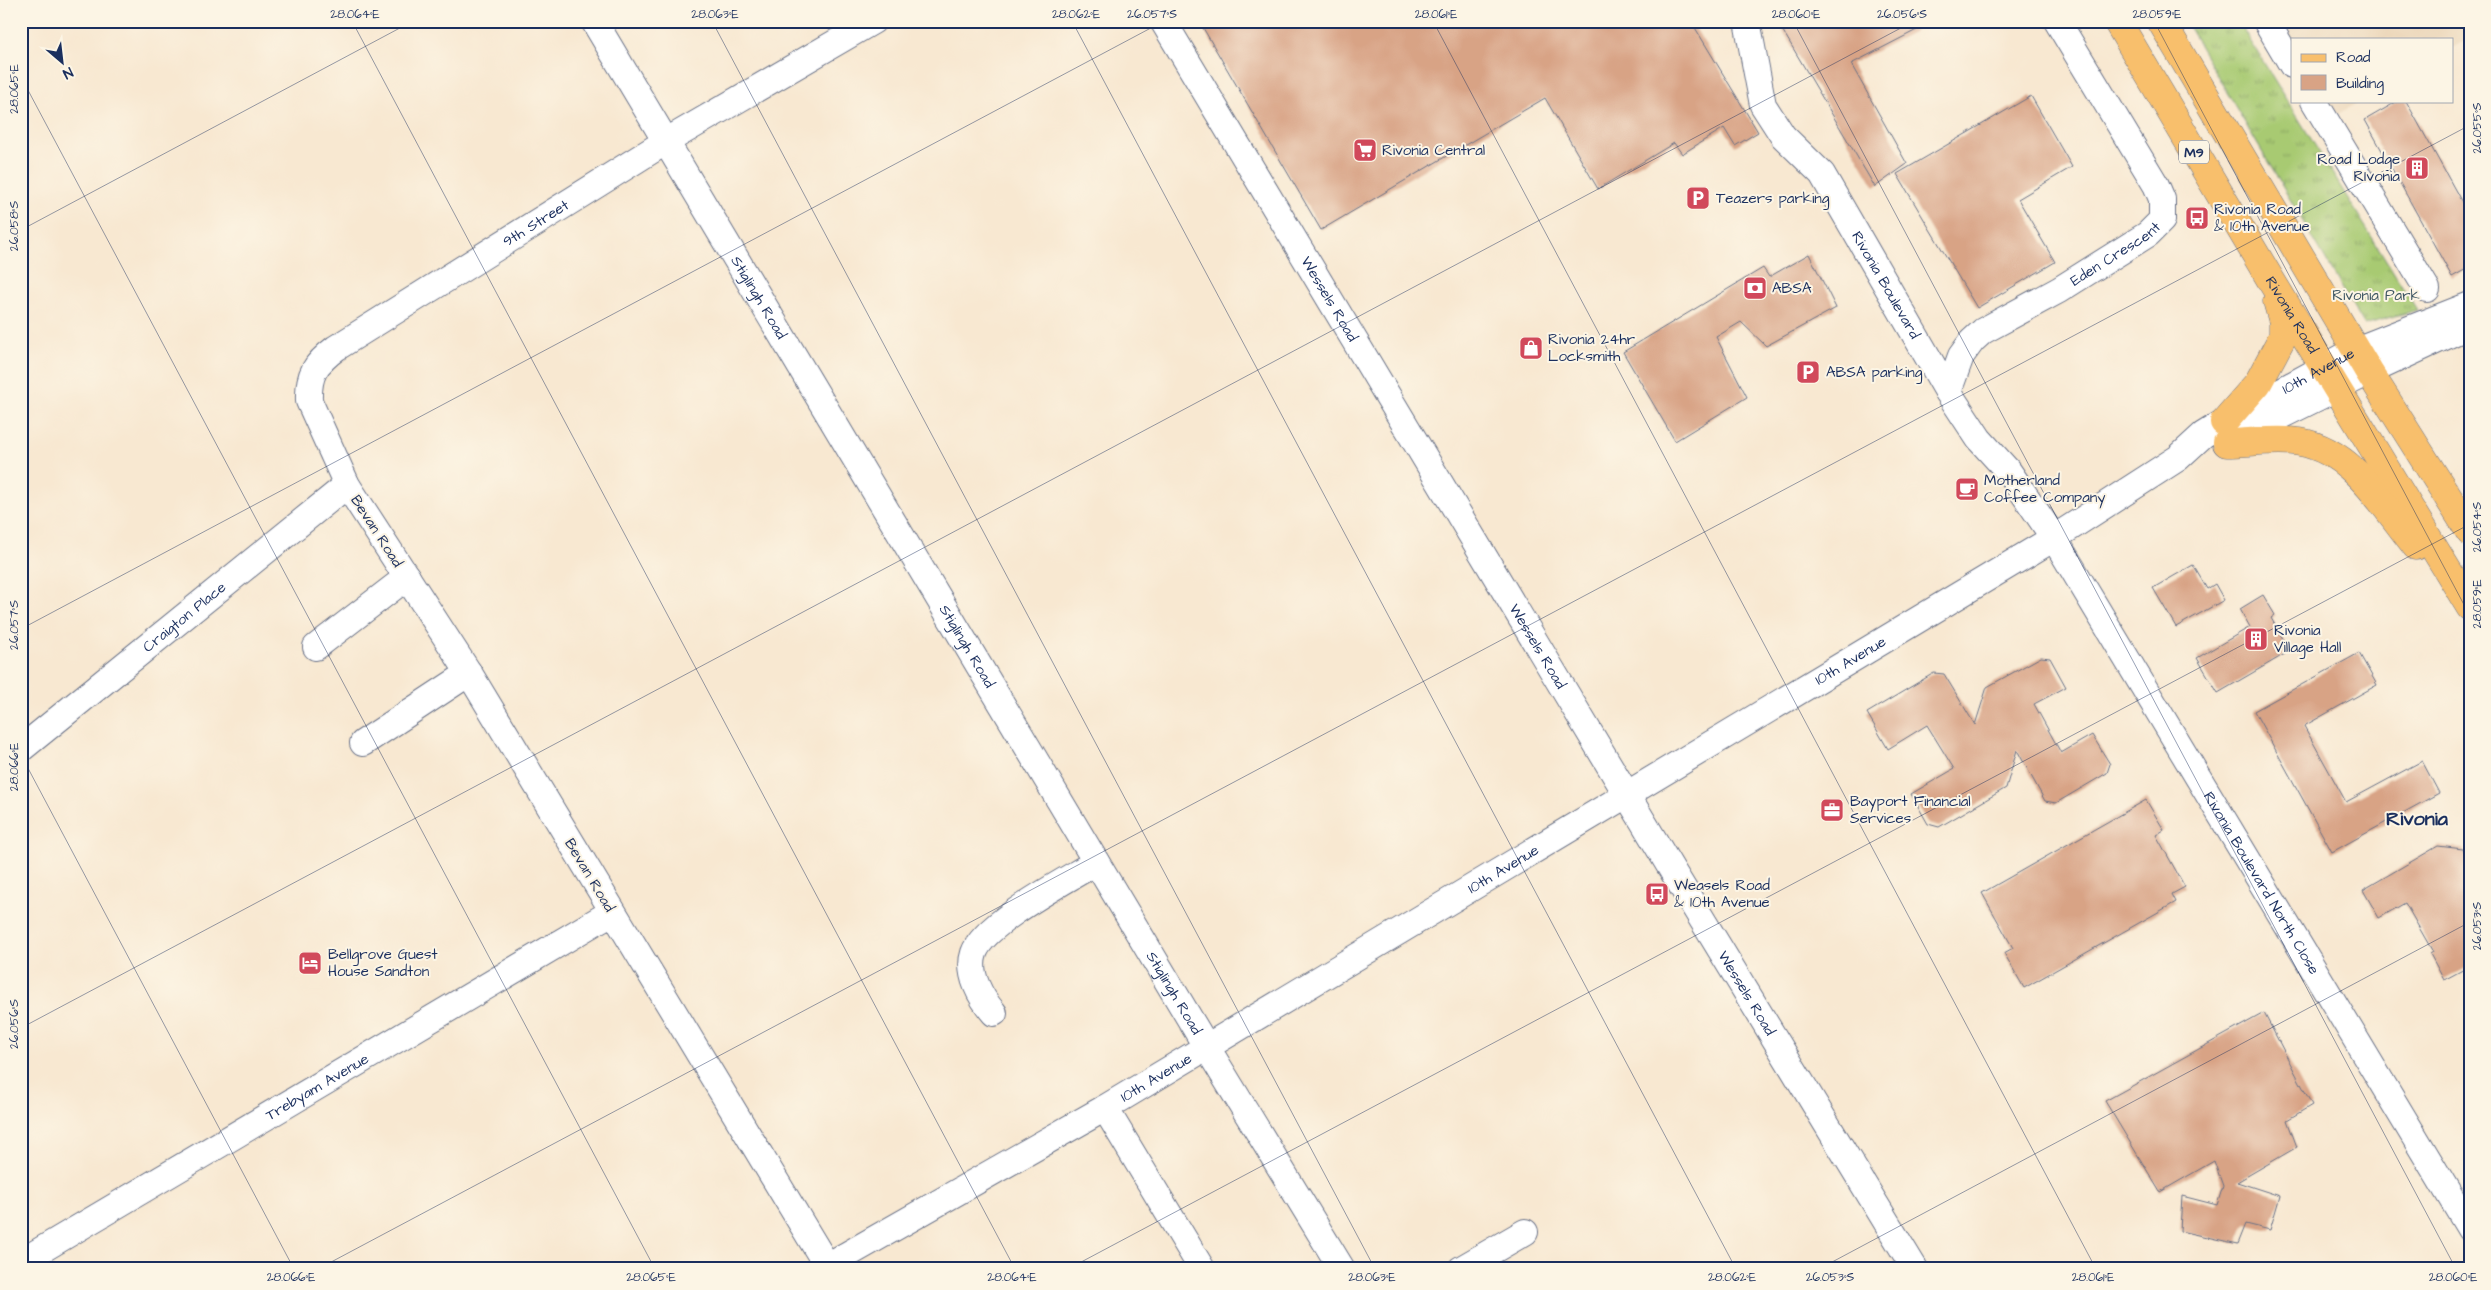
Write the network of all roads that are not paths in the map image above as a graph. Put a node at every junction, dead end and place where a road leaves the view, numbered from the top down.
1 (594, 21) edge
2 (873, 21) edge
3 (1163, 21) edge
4 (1748, 21) edge
5 (2057, 21) edge
6 (2117, 21) edge
7 (2161, 21) edge
8 (2266, 21) edge
9 (2291, 63) edge
10 (2315, 102) edge
11 (665, 142) junction
12 (2272, 282) junction
13 (2427, 289) dead end
14 (2470, 305) edge
15 (2470, 325) edge
16 (2363, 361) junction
17 (2330, 378) junction
18 (1948, 392) junction
19 (2226, 433) junction
20 (347, 485) junction
21 (2470, 532) edge
22 (2054, 538) junction
23 (407, 577) junction
24 (2470, 607) edge
25 (2470, 614) edge
26 (316, 647) dead end
27 (469, 673) junction
28 (363, 743) dead end
29 (21, 749) edge
30 (1627, 795) junction
31 (1096, 862) junction
32 (612, 912) junction
33 (994, 1013) dead end
34 (1206, 1046) junction
35 (1105, 1108) junction
36 (2470, 1229) edge
37 (1525, 1232) dead end
38 (21, 1262) edge
39 (826, 1268) edge
40 (1202, 1269) edge
41 (1342, 1269) edge
42 (1461, 1269) edge
43 (1915, 1269) edge

1 - 11 street, Stiglingh Road
2 - 11 street, 9th Street
3 - 30 street, Wessels Road
4 - 18 street, Rivonia Boulevard
5 - 18 street, Eden Crescent
6 - 12 main road, Rivonia Road / M9
7 - 16 main road, M9
8 - 9 street
10 - 13 street
11 - 20 street, 9th Street
11 - 31 street, Stiglingh Road
12 - 17 main road, Rivonia Road / M9
12 - 19 main road
14 - 16 street, 10th Avenue
15 - 16 street, 10th Avenue
16 - 17 street, 10th Avenue
16 - 21 main road, M9
17 - 19 street, 10th Avenue
17 - 24 main road, Rivonia Road / M9
18 - 22 street, Rivonia Boulevard
19 - 22 street, 10th Avenue
19 - 25 main road
20 - 23 street, Bevan Road
20 - 29 street, Craigton Place
22 - 30 street, 10th Avenue
22 - 36 street, Rivonia Boulevard North Close
23 - 26 street
23 - 27 street, Bevan Road
27 - 28 street
27 - 32 street, Bevan Road
30 - 34 street, 10th Avenue
30 - 43 street, Wessels Road
31 - 33 street
31 - 34 street, Stiglingh Road
32 - 38 street, Trebyam Avenue
32 - 39 street, Bevan Road
34 - 35 street, 10th Avenue
34 - 41 street, Stiglingh Road
35 - 39 street, 10th Avenue
35 - 40 street
37 - 42 street

